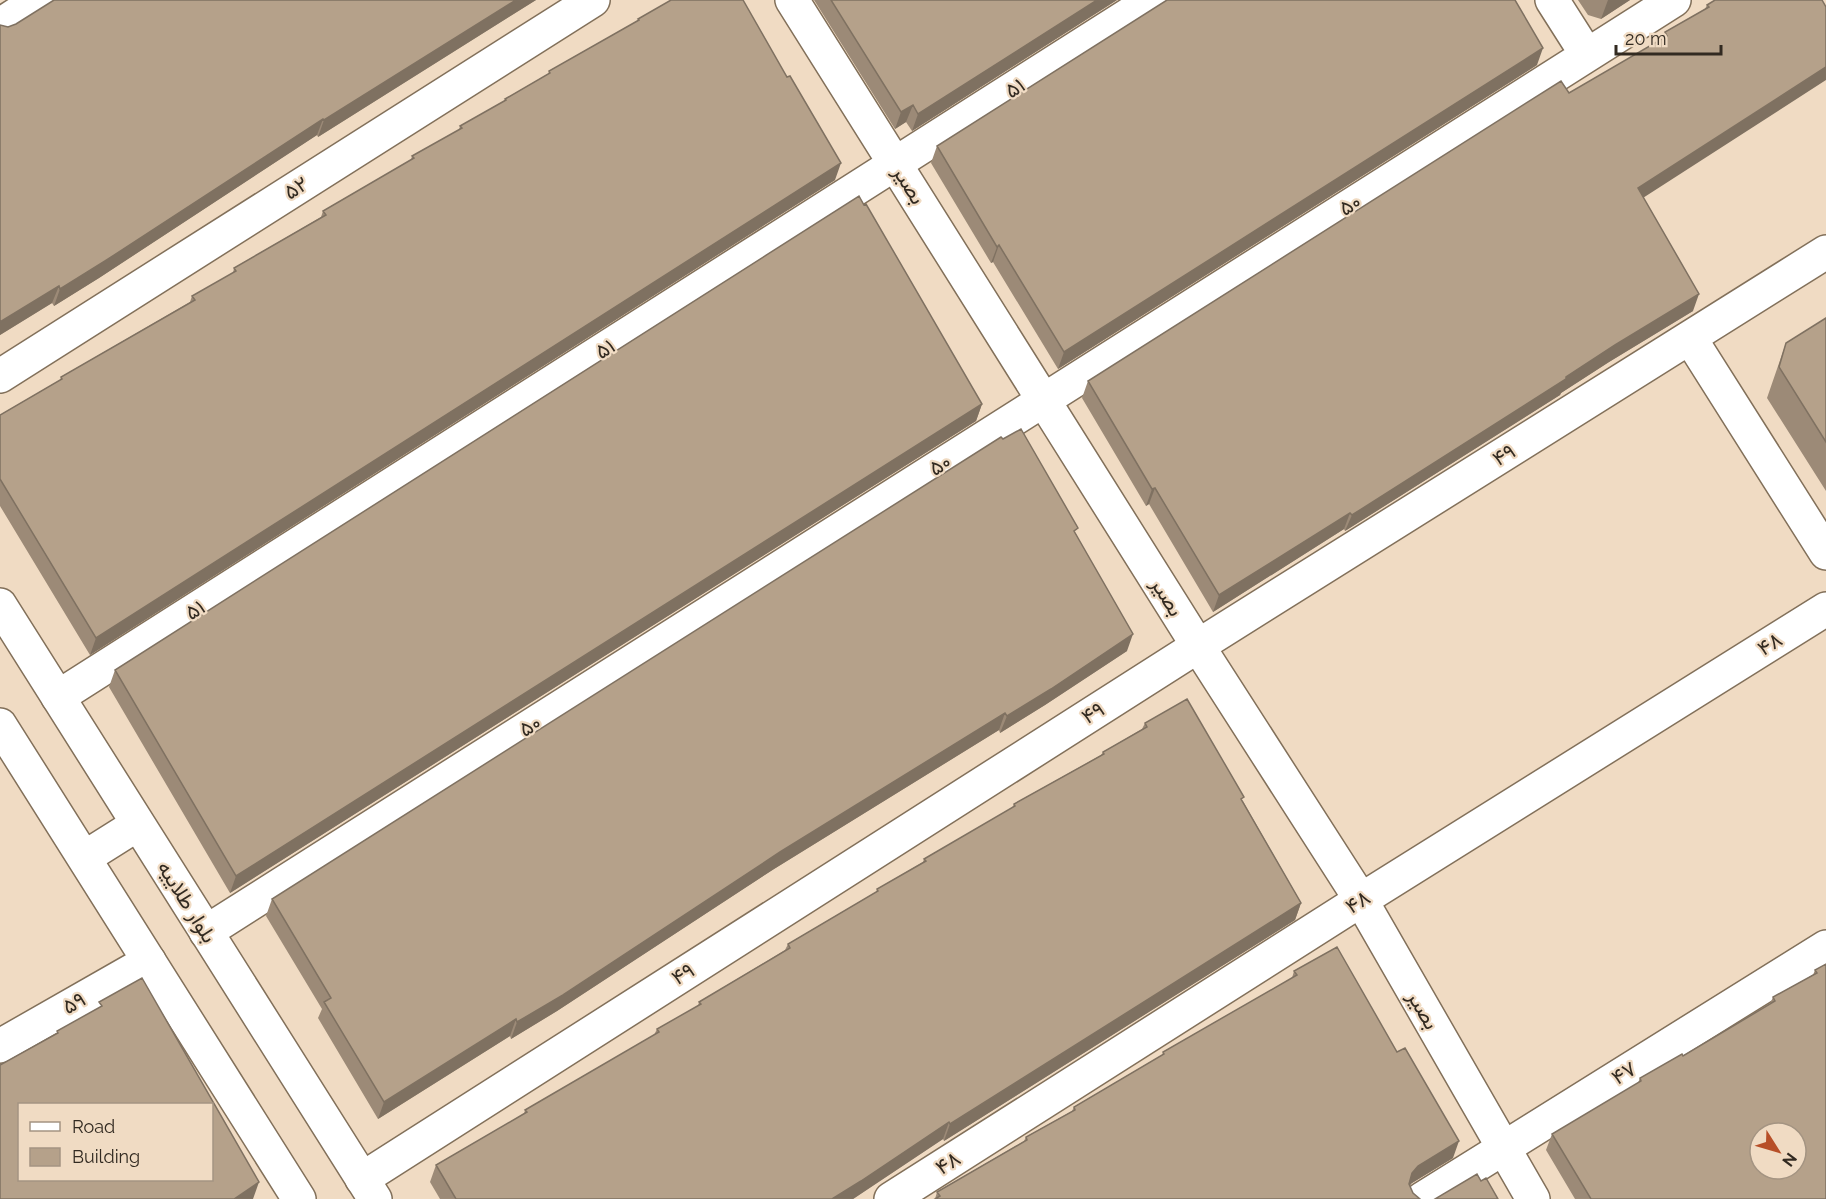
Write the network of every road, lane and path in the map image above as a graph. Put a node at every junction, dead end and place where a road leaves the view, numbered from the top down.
1 (39, 0) edge
2 (593, 0) edge
3 (792, 0) edge
4 (1152, 0) edge
5 (1552, 0) edge
6 (1674, 0) edge
7 (0, 25) edge
8 (1587, 55) junction
9 (896, 164) junction
10 (1826, 252) edge
11 (1690, 338) junction
12 (0, 376) edge
13 (1043, 399) junction
14 (1826, 553) edge
15 (0, 605) edge
16 (1826, 609) edge
17 (1198, 646) junction
18 (58, 697) junction
19 (0, 725) edge
20 (138, 824) junction
21 (84, 858) junction
22 (1361, 900) junction
23 (206, 932) junction
24 (1826, 947) edge
25 (149, 961) junction
26 (0, 1046) edge
27 (1502, 1148) junction
28 (368, 1189) edge
29 (299, 1199) edge
30 (891, 1199) edge
31 (1422, 1199) edge
32 (1533, 1199) edge

1 - 7 street
2 - 12 street, ۵۲
3 - 9 street, بصیر
4 - 9 street, ۵۱
5 - 8 street
6 - 8 street, ۵۰
8 - 13 street, ۵۰
9 - 13 street, بصیر
9 - 18 street, ۵۱
10 - 11 street, ۴۹
11 - 14 street
11 - 17 street, ۴۹
13 - 17 street, بصیر
13 - 23 street, ۵۰
15 - 18 street, بلوار طلاییه
16 - 22 street, ۴۸
17 - 22 street, بصیر
17 - 28 street, ۴۹
18 - 20 street, بلوار طلاییه
19 - 21 street
20 - 21 street
20 - 23 street, بلوار طلاییه
21 - 25 street
22 - 27 street, بصیر
22 - 30 street, ۴۸
23 - 28 street, بلوار طلاییه
24 - 27 street, ۴۷
25 - 26 street, ۵۹
25 - 29 street
27 - 31 street, ۴۷
27 - 32 street, بصیر

